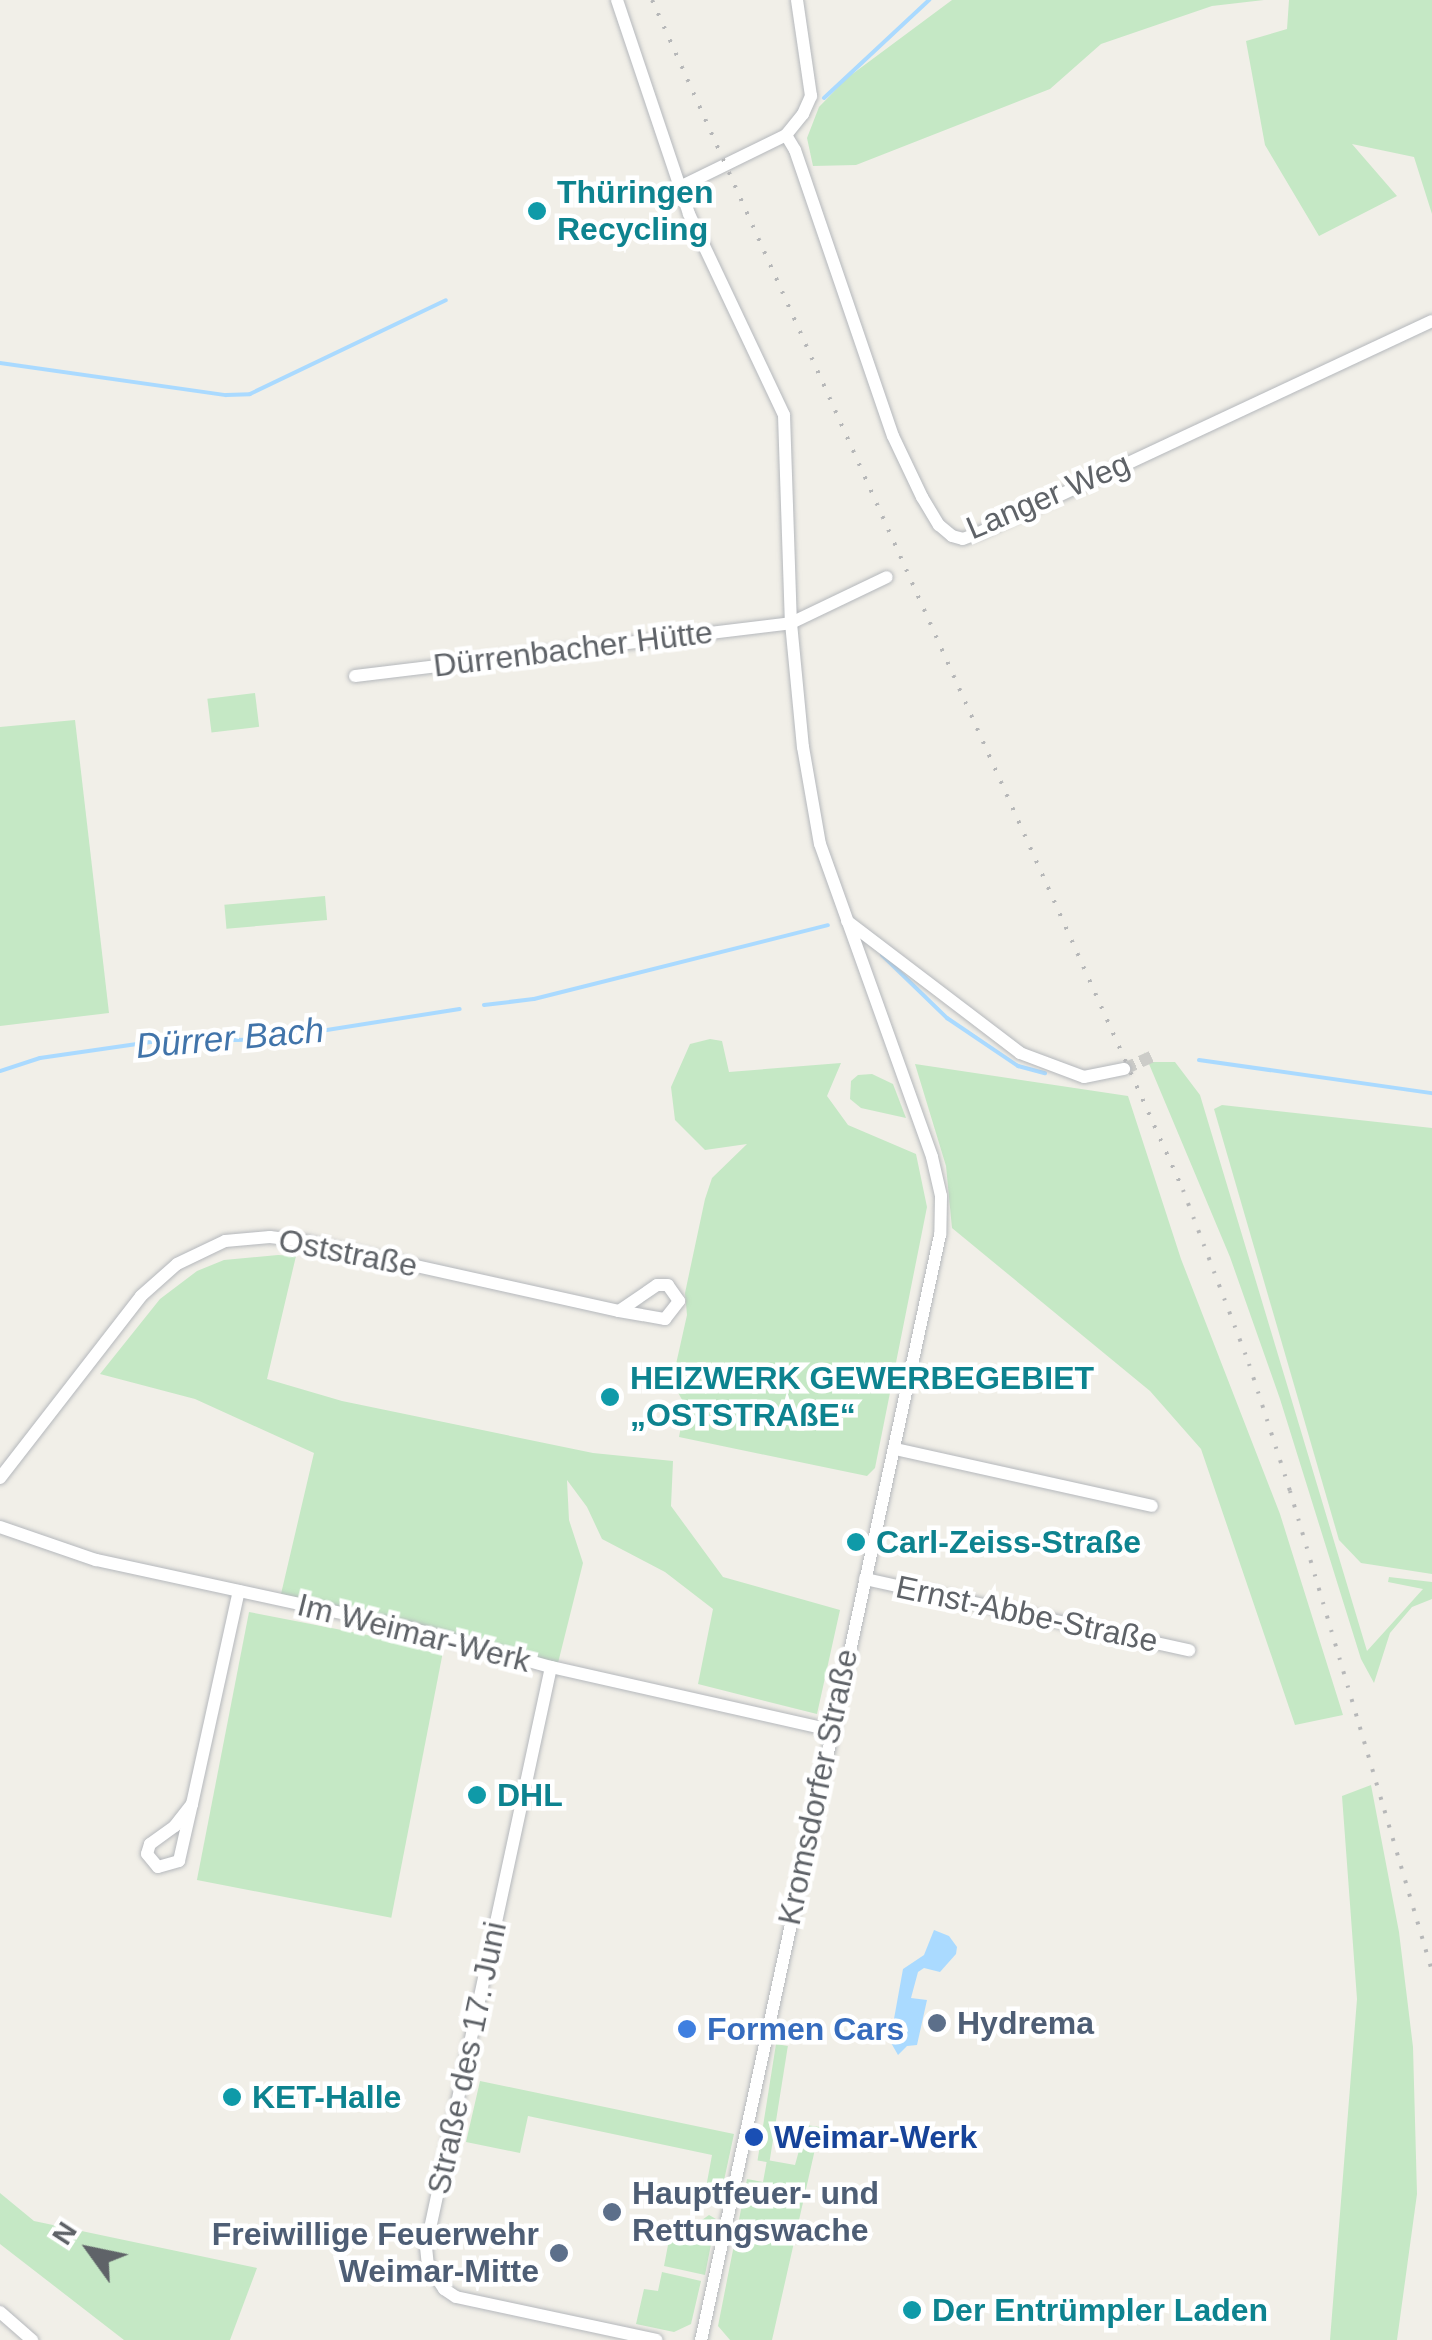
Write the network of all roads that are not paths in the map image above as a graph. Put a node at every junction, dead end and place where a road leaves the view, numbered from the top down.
1 (617, 0) edge
2 (797, 0) edge
3 (786, 135) junction
4 (680, 186) junction
5 (1432, 322) edge
6 (887, 578) dead end
7 (791, 622) junction
8 (355, 676) dead end
9 (847, 921) junction
10 (1124, 1069) tunnel mouth
11 (619, 1310) dead end
12 (895, 1450) junction
13 (5, 1459) edge
14 (0, 1478) edge
15 (1152, 1506) dead end
16 (0, 1527) edge
17 (865, 1579) junction
18 (239, 1591) junction
19 (1189, 1650) dead end
20 (551, 1668) junction
21 (830, 1730) junction
22 (192, 1804) junction
23 (0, 2312) edge
24 (32, 2340) edge
25 (656, 2340) edge
26 (701, 2340) edge

1 - 4 street
2 - 3 street
3 - 4 street
3 - 5 street, Langer Weg
4 - 7 street
6 - 7 street, Dürrenbacher Hütte
7 - 8 street, Dürrenbacher Hütte
7 - 9 street
9 - 10 street
9 - 12 street, Kromsdorfer Straße
11 - 13 street, Oststraße
12 - 15 street
12 - 17 street, Kromsdorfer Straße
13 - 14 street, Oststraße
16 - 18 street, Im Weimar-Werk
17 - 19 street, Ernst-Abbe-Straße
17 - 21 street, Kromsdorfer Straße
18 - 20 street, Im Weimar-Werk
18 - 22 street
20 - 21 street, Im Weimar-Werk
20 - 25 street, Straße des 17. Juni
21 - 26 street, Kromsdorfer Straße
22 - 22 street
23 - 24 street

